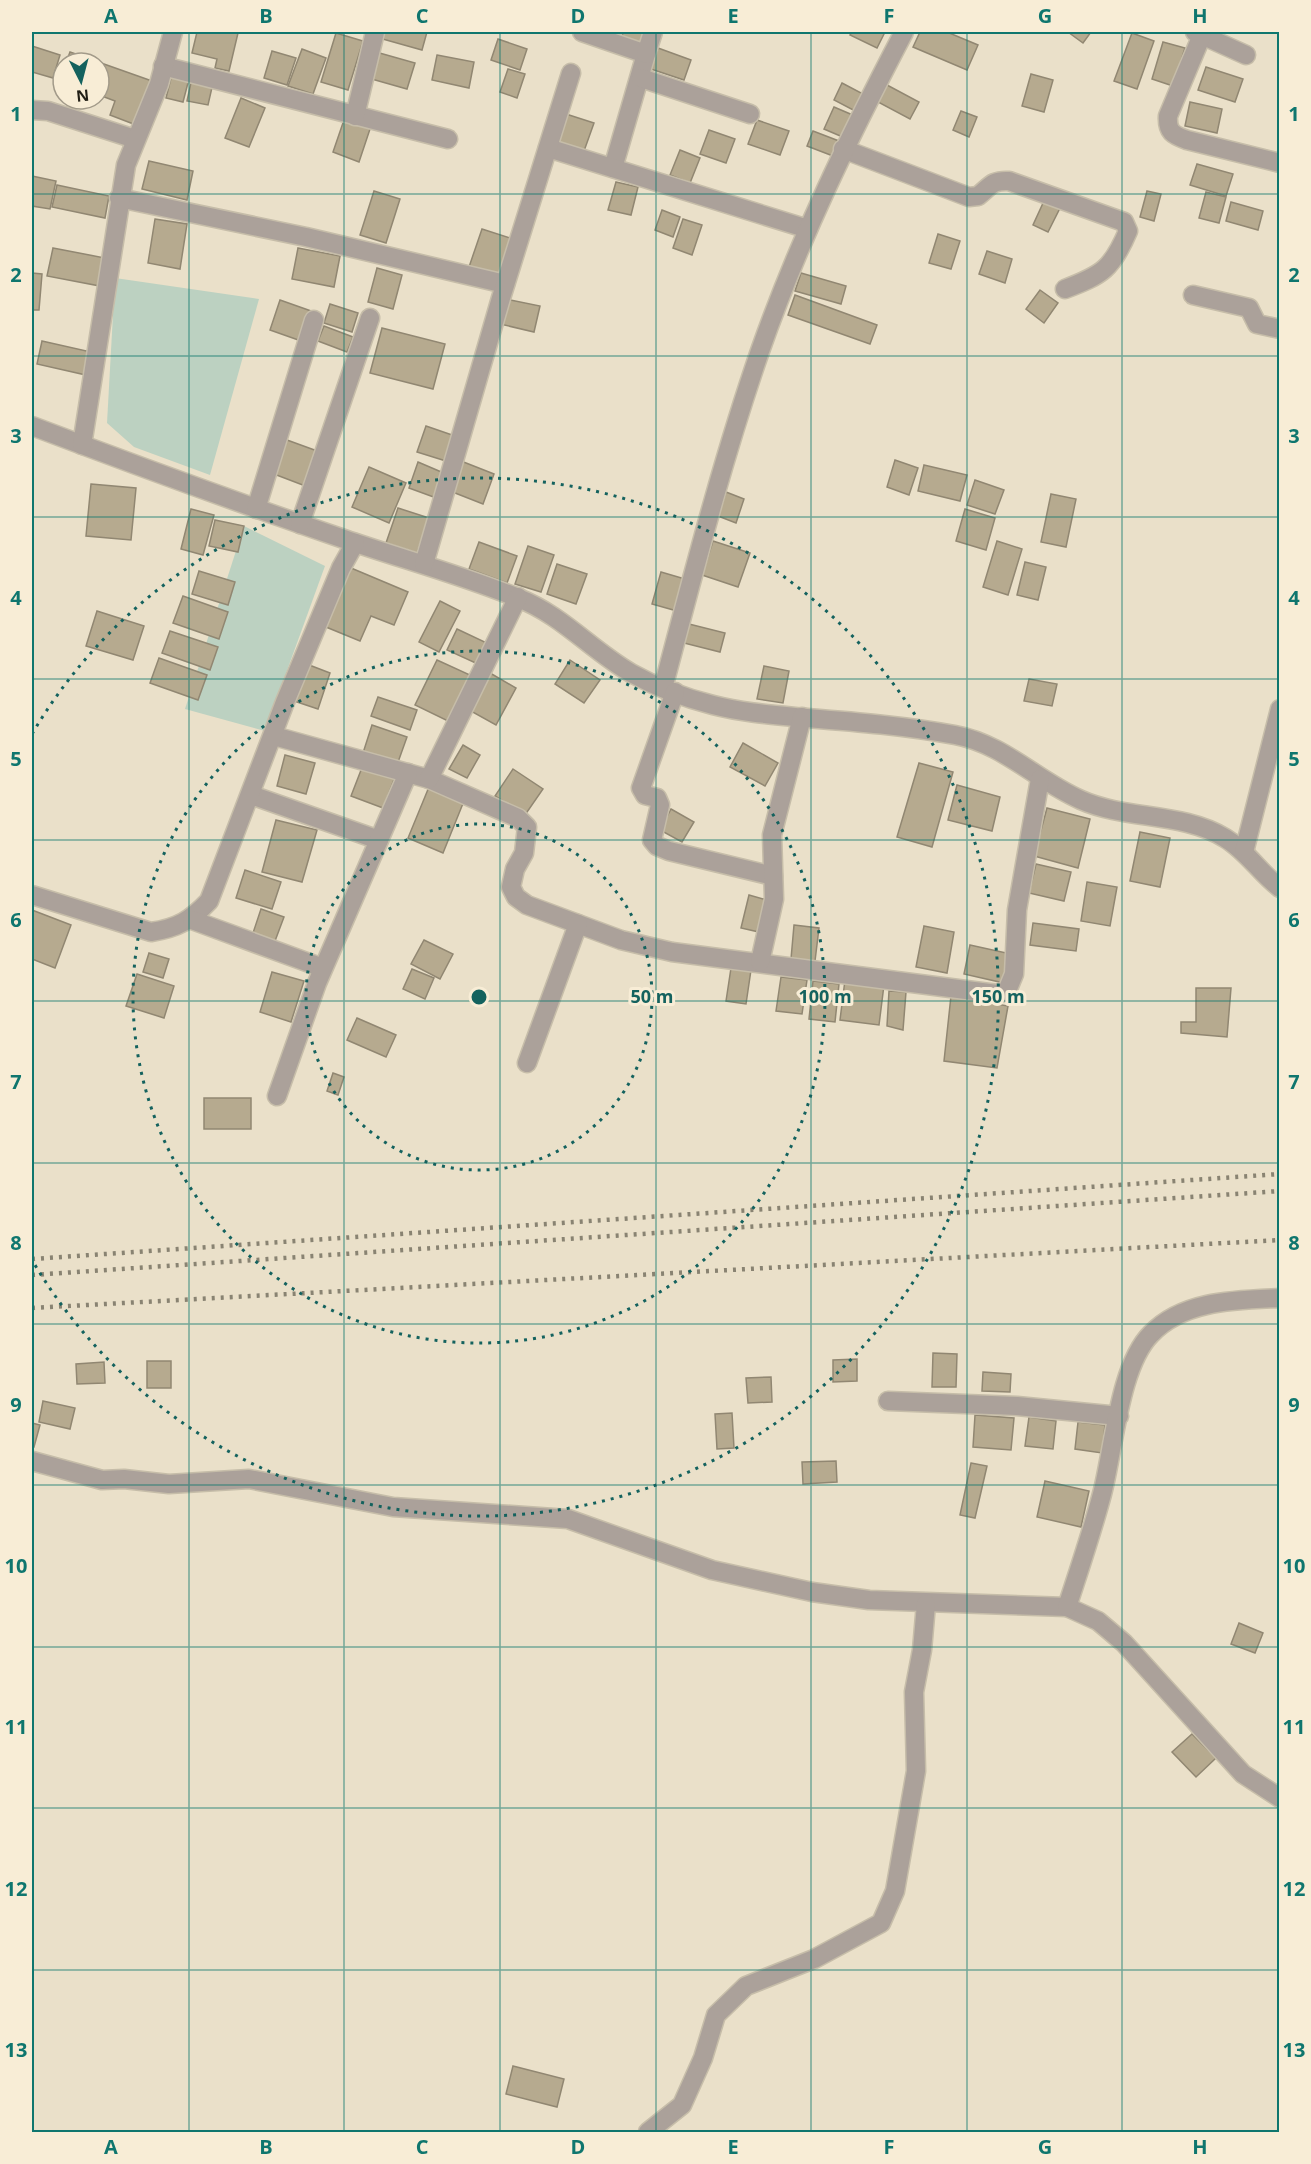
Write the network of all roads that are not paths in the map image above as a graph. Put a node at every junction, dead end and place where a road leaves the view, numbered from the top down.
1 (173, 32) edge
2 (375, 32) edge
3 (582, 32) edge
4 (653, 32) edge
5 (904, 32) edge
6 (1198, 33) edge
7 (646, 54) junction
8 (1246, 55) dead end
9 (163, 66) junction
10 (571, 73) dead end
11 (641, 78) junction
12 (32, 110) edge
13 (750, 114) dead end
14 (354, 116) junction
15 (135, 139) junction
16 (448, 139) dead end
17 (548, 148) junction
18 (843, 149) junction
19 (1280, 163) edge
20 (613, 168) junction
21 (119, 198) junction
22 (808, 229) junction
23 (505, 284) junction
24 (1065, 289) dead end
25 (1193, 295) dead end
26 (370, 318) dead end
27 (315, 320) dead end
28 (1280, 329) edge
29 (32, 426) edge
30 (82, 445) junction
31 (256, 509) junction
32 (300, 524) junction
33 (355, 543) junction
34 (424, 564) junction
35 (518, 597) junction
36 (669, 690) junction
37 (1280, 709) edge
38 (802, 717) junction
39 (274, 736) junction
40 (408, 773) junction
41 (429, 779) junction
42 (1040, 779) junction
43 (251, 795) junction
44 (379, 840) junction
45 (1244, 852) junction
46 (773, 876) junction
47 (1280, 888) edge
48 (32, 895) edge
49 (192, 920) junction
50 (578, 924) junction
51 (760, 962) junction
52 (323, 968) junction
53 (527, 1062) dead end
54 (277, 1096) dead end
55 (1280, 1298) edge
56 (888, 1401) dead end
57 (1119, 1416) junction
58 (32, 1461) edge
59 (926, 1604) junction
60 (1067, 1607) junction
61 (1280, 1798) edge
62 (648, 2133) edge

1 - 9 street
2 - 14 street
3 - 7 street
4 - 7 street
5 - 18 street
6 - 8 street
6 - 19 street
7 - 11 street
9 - 14 street
9 - 15 street
10 - 17 street
11 - 13 street
11 - 20 street
12 - 15 street
14 - 16 street
15 - 21 street
17 - 20 street
17 - 23 street
18 - 22 street
18 - 24 street
20 - 22 street
21 - 23 street
21 - 30 street
22 - 36 street
23 - 34 street
25 - 28 street
26 - 32 street
27 - 31 street
29 - 30 street
30 - 31 street
31 - 32 street
32 - 33 street
33 - 34 street
33 - 39 street
34 - 35 street
35 - 36 street
35 - 41 street
36 - 38 street
36 - 46 street
37 - 45 street
38 - 42 street
38 - 46 street
39 - 40 street
39 - 43 street
40 - 41 street
40 - 44 street
41 - 50 street
42 - 45 street
42 - 51 street
43 - 44 street
43 - 49 street
44 - 52 street
45 - 47 street
46 - 51 street
48 - 49 street
49 - 52 street
50 - 51 street
50 - 53 street
52 - 54 street
55 - 57 street
56 - 57 street
57 - 60 street
58 - 59 street
59 - 60 street
59 - 62 street
60 - 61 street

